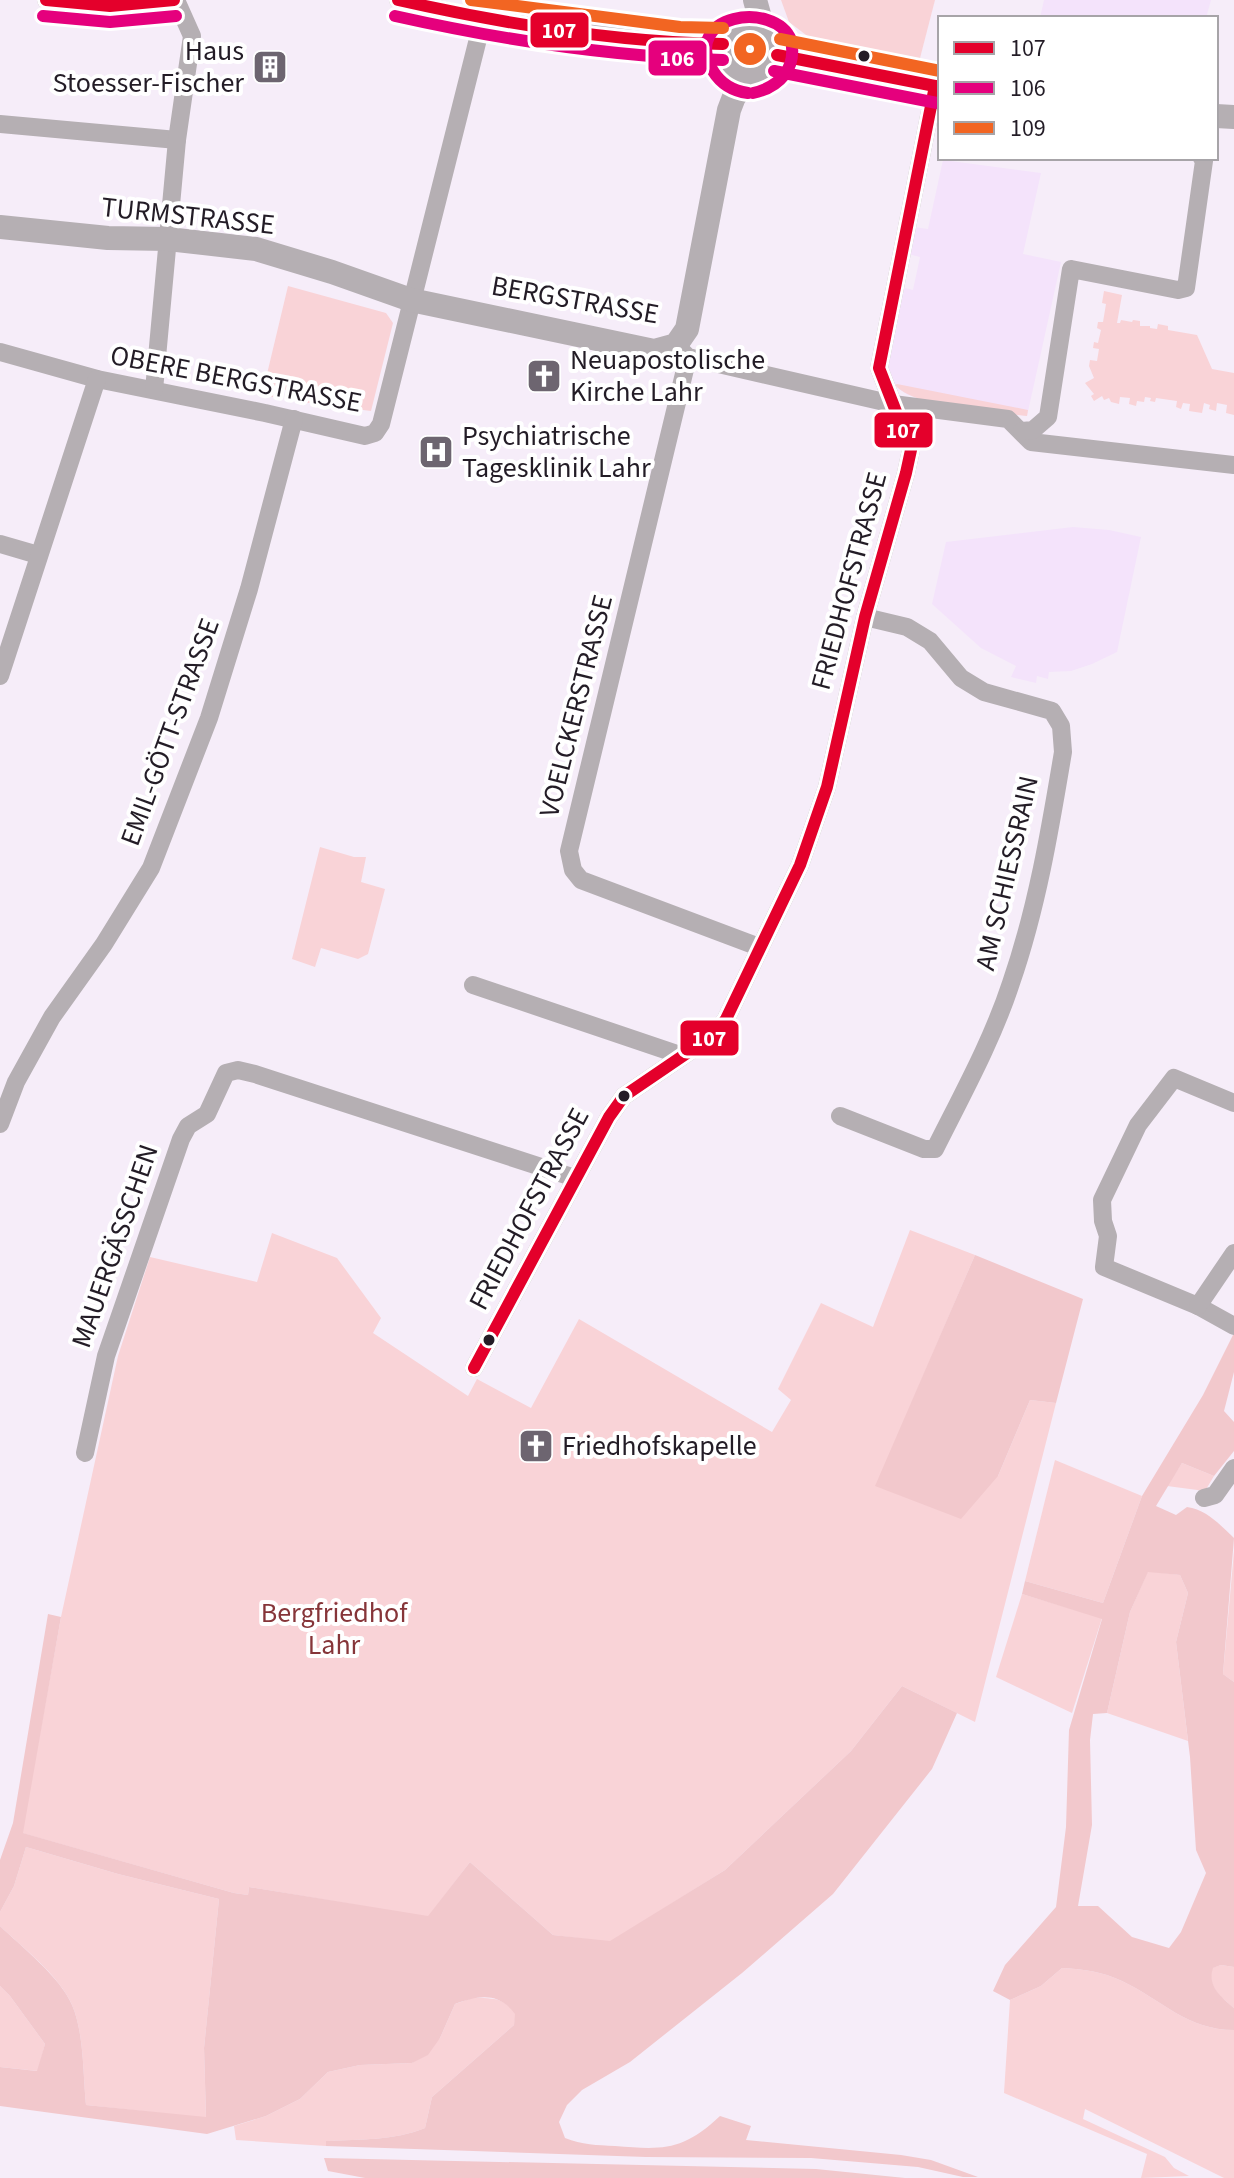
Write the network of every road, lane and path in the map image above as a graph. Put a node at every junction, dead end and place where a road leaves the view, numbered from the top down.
1 (46, 0) edge
2 (175, 0) edge
3 (398, 0) edge
4 (753, 0) edge
5 (483, 19) junction
6 (750, 24) junction
7 (723, 44) junction
8 (777, 55) junction
9 (742, 74) junction
10 (938, 86) edge
11 (0, 124) edge
12 (177, 140) junction
13 (1203, 160) edge
14 (0, 227) edge
15 (168, 239) junction
16 (411, 300) junction
17 (682, 351) junction
18 (0, 352) edge
19 (97, 379) junction
20 (154, 390) junction
21 (893, 404) junction
22 (294, 419) junction
23 (1022, 431) junction
24 (1234, 465) edge
25 (0, 544) edge
26 (38, 555) junction
27 (865, 617) junction
28 (0, 676) edge
29 (759, 947) junction
30 (473, 985) dead end
31 (680, 1055) junction
32 (1234, 1103) edge
33 (840, 1116) dead end
34 (0, 1124) edge
35 (575, 1178) junction
36 (1234, 1253) edge
37 (1198, 1306) junction
38 (1234, 1326) edge
39 (474, 1368) dead end
40 (85, 1453) dead end
41 (1234, 1468) edge
42 (1204, 1498) dead end

1 - 2 street
2 - 12 street
3 - 5 street
4 - 6 street
5 - 7 street
5 - 16 street
6 - 7 street
6 - 8 street
7 - 9 street
8 - 9 street
8 - 10 street
9 - 17 street
10 - 21 street, FRIEDHOFSTRASSE
11 - 12 street
12 - 15 street
13 - 23 street
14 - 15 street, TURMSTRASSE
15 - 16 street, TURMSTRASSE
15 - 20 street
16 - 17 street, BERGSTRASSE
16 - 22 street, OBERE BERGSTRASSE
17 - 21 street, BERGSTRASSE
17 - 29 street, VOELCKERSTRASSE
18 - 19 street, OBERE BERGSTRASSE
19 - 20 street, OBERE BERGSTRASSE
19 - 26 street
20 - 22 street, OBERE BERGSTRASSE
21 - 23 street, BERGSTRASSE
21 - 27 street, FRIEDHOFSTRASSE
22 - 34 street, EMIL-GÖTT-STRASSE
23 - 24 street, BERGSTRASSE
25 - 26 street
26 - 28 street
27 - 29 street, FRIEDHOFSTRASSE
27 - 33 street, AM SCHIESSRAIN
29 - 31 street, FRIEDHOFSTRASSE
30 - 31 street
31 - 35 street, FRIEDHOFSTRASSE
32 - 37 street
35 - 39 street, FRIEDHOFSTRASSE
35 - 40 street, MAUERGÄSSCHEN
36 - 37 street
37 - 38 street
41 - 42 street

